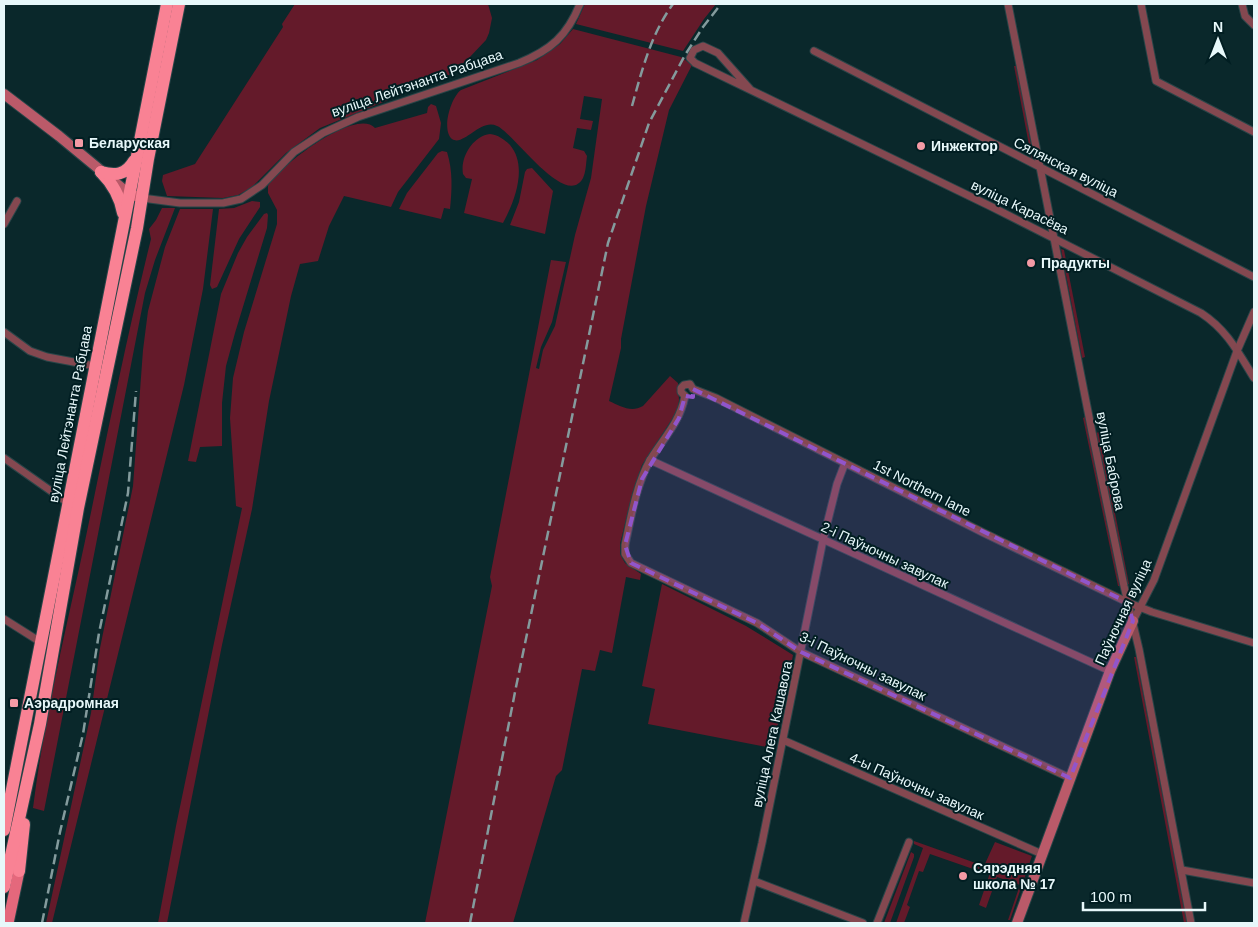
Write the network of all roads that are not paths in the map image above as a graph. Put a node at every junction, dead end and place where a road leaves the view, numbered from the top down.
1 (167, 4) edge
2 (179, 4) edge
3 (580, 4) edge
4 (1008, 4) edge
5 (1141, 4) edge
6 (1242, 4) edge
7 (1254, 25) edge
8 (814, 51) dead end
9 (750, 89) junction
10 (4, 94) edge
11 (1254, 132) edge
12 (135, 156) junction
13 (1040, 167) junction
14 (101, 172) junction
15 (128, 193) junction
16 (142, 198) junction
17 (17, 201) dead end
18 (124, 218) junction
19 (4, 224) edge
20 (1054, 238) junction
21 (1254, 277) edge
22 (1254, 312) edge
23 (4, 332) edge
24 (1237, 351) junction
25 (95, 366) junction
26 (1254, 378) edge
27 (4, 458) edge
28 (650, 460) junction
29 (845, 463) junction
30 (68, 503) junction
31 (823, 540) junction
32 (1127, 602) junction
33 (1140, 608) junction
34 (4, 619) edge
35 (1132, 621) junction
36 (1254, 643) edge
37 (47, 645) junction
38 (801, 652) junction
39 (1110, 671) junction
40 (782, 740) junction
41 (1070, 778) junction
42 (27, 784) junction
43 (10, 799) junction
44 (4, 813) edge
45 (4, 830) edge
46 (909, 842) dead end
47 (1042, 854) junction
48 (1182, 870) junction
49 (19, 871) joint
50 (754, 881) junction
51 (1254, 883) edge
52 (4, 887) edge
53 (8, 923) edge
54 (744, 923) edge
55 (864, 923) edge
56 (877, 923) edge
57 (1017, 923) edge
58 (1191, 923) edge

1 - 12 highway, вуліца Лейтэнанта Рабцава
2 - 16 highway, вуліца Лейтэнанта Рабцава
3 - 16 street, вуліца Лейтэнанта Рабцава
4 - 13 street, вуліца Баброва
5 - 11 street
6 - 7 street
8 - 13 street, Сялянская вуліца
9 - 9 street, вуліца Карасёва
9 - 20 street, вуліца Карасёва
10 - 14 street
12 - 14 highway
12 - 15 highway, вуліца Лейтэнанта Рабцава
13 - 20 street, вуліца Баброва
13 - 21 street, Сялянская вуліца
14 - 15 street
14 - 18 highway
15 - 16 street
15 - 18 highway, вуліца Лейтэнанта Рабцава
16 - 37 highway, вуліца Лейтэнанта Рабцава
17 - 19 street
18 - 25 highway, вуліца Лейтэнанта Рабцава
20 - 24 street, вуліца Карасёва
20 - 32 street, вуліца Баброва
22 - 24 street, Паўночная вуліца
23 - 25 street
24 - 26 street, вуліца Карасёва
24 - 33 street, Паўночная вуліца
25 - 30 highway, вуліца Лейтэнанта Рабцава
27 - 30 street
28 - 29 street, 1st Northern lane
28 - 31 street, 2-і Паўночны завулак
28 - 38 street, 3-і Паўночны завулак
29 - 31 street, вуліца Алега Кашавога
29 - 32 street, 1st Northern lane
30 - 37 highway, вуліца Лейтэнанта Рабцава
31 - 38 street, вуліца Алега Кашавога
31 - 39 street, 2-і Паўночны завулак
32 - 33 street, 1st Northern lane
32 - 35 street, вуліца Баброва
33 - 35 street, Паўночная вуліца
33 - 36 street, 1st Northern lane
34 - 37 street
35 - 39 street, Паўночная вуліца
35 - 48 street, вуліца Баброва
37 - 42 highway, вуліца Лейтэнанта Рабцава
37 - 43 highway, вуліца Лейтэнанта Рабцава
38 - 40 street, вуліца Алега Кашавога
38 - 41 street, 3-і Паўночны завулак
39 - 41 street, Паўночная вуліца
40 - 47 street, 4-ы Паўночны завулак
40 - 50 street, вуліца Алега Кашавога
41 - 47 street, Паўночная вуліца
42 - 49 highway
42 - 52 highway, вуліца Лейтэнанта Рабцава
43 - 44 highway
43 - 45 highway, вуліца Лейтэнанта Рабцава
46 - 56 street
47 - 57 street, Паўночная вуліца
48 - 51 street
48 - 58 street, вуліца Баброва
49 - 53 main road
50 - 54 street, вуліца Алега Кашавога
50 - 55 street

